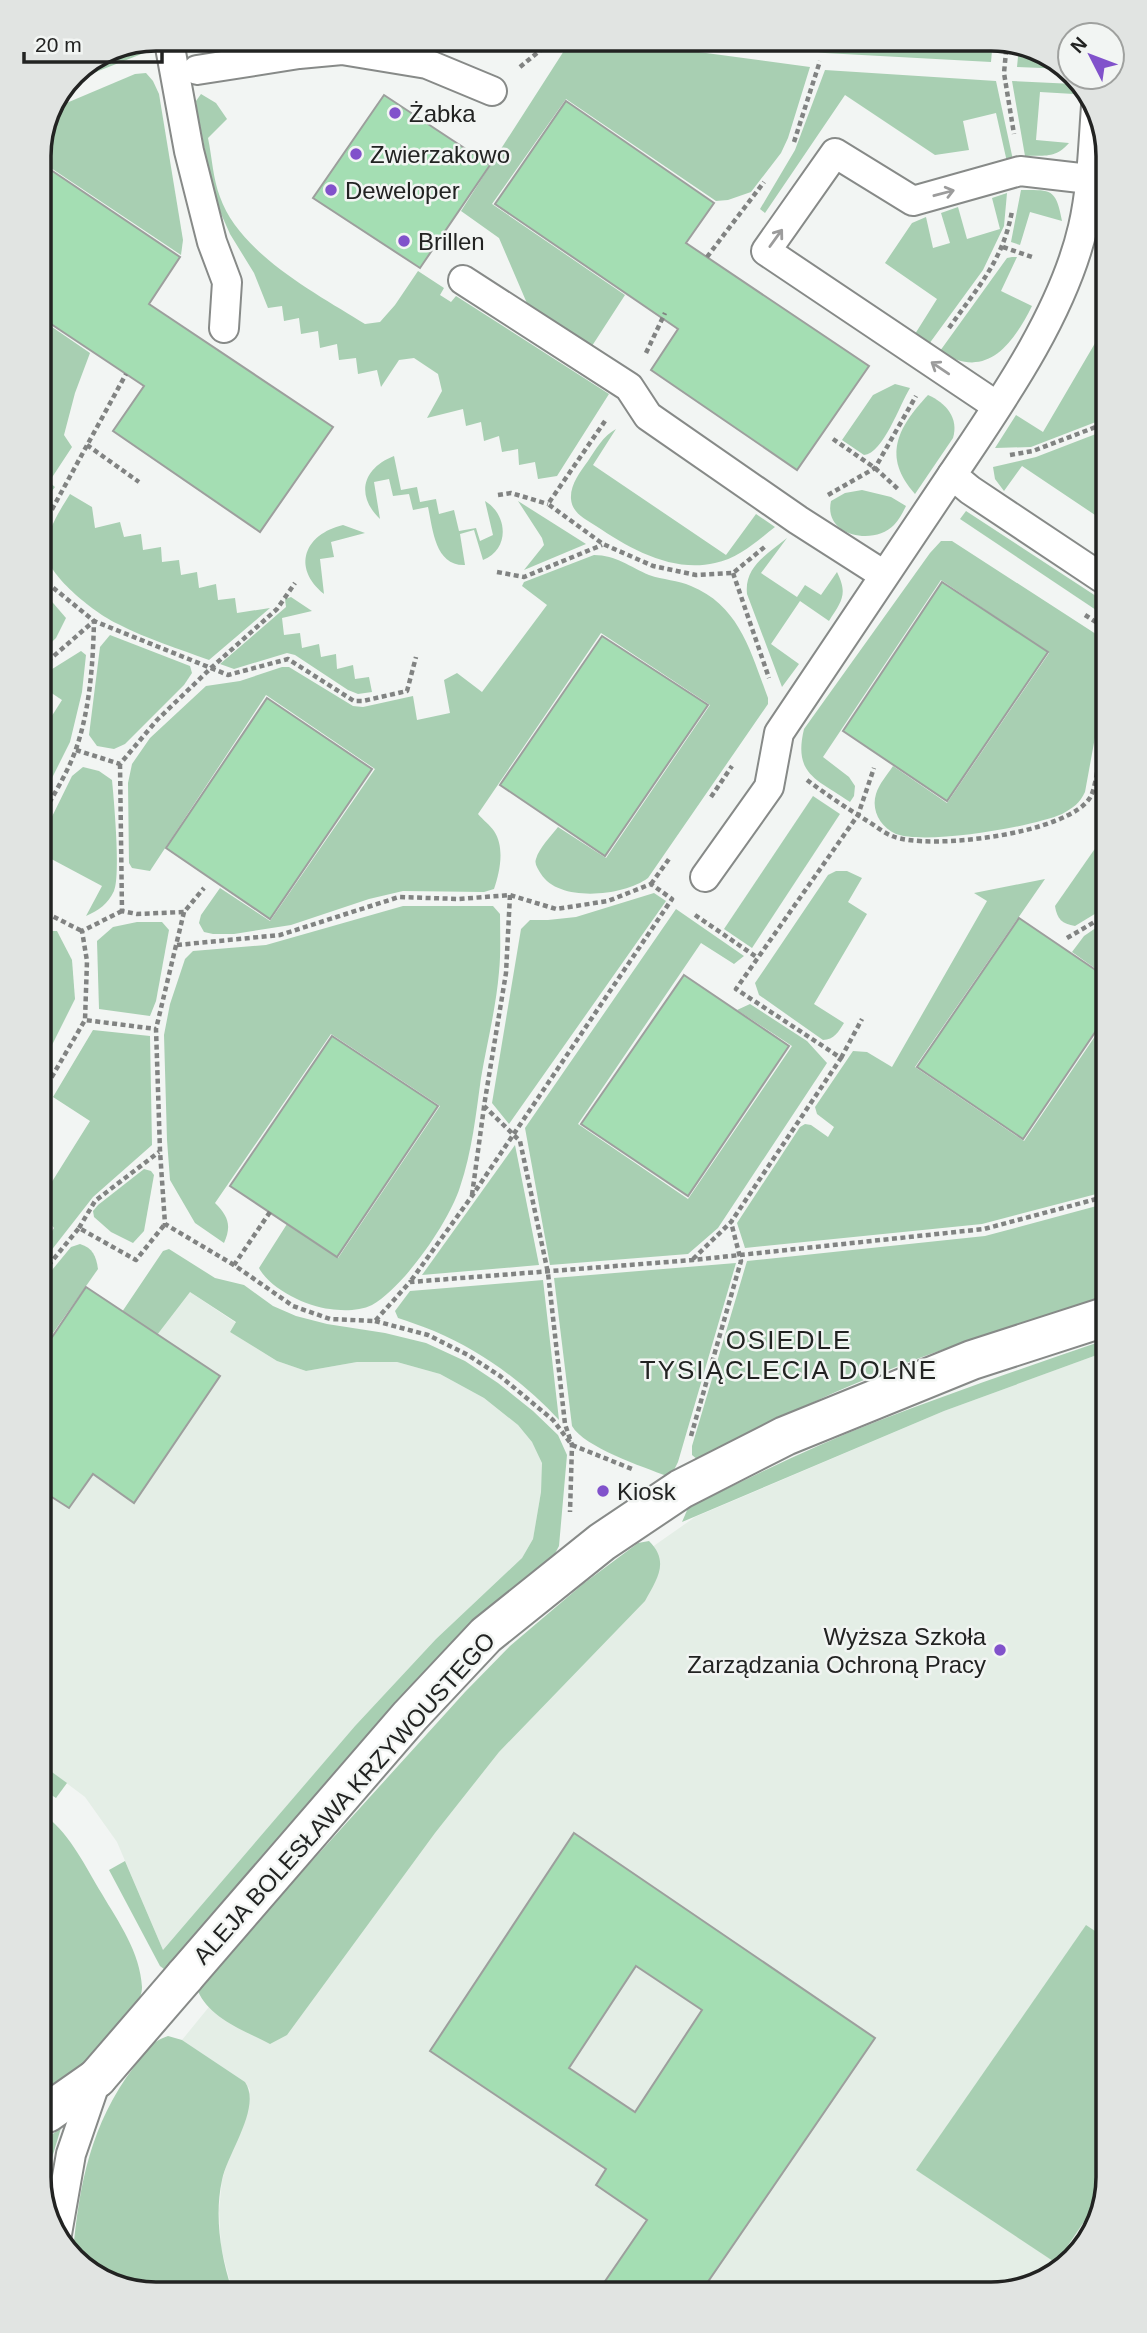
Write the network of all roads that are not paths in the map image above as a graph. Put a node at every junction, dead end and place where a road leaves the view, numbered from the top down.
1 (171, 51) edge
2 (331, 51) edge
3 (348, 51) edge
4 (197, 70) dead end
5 (492, 91) dead end
6 (1093, 133) edge
7 (1089, 179) junction
8 (463, 280) dead end
9 (224, 328) dead end
10 (997, 406) junction
11 (952, 475) junction
12 (1096, 574) edge
13 (884, 575) junction
14 (705, 877) dead end
15 (1096, 1320) edge
16 (97, 2078) junction
17 (51, 2110) edge
18 (60, 2219) edge

1 - 9 lane
2 - 4 lane
3 - 5 lane
6 - 7 lane
7 - 10 lane
10 -> 7 lane
8 - 13 lane
10 - 11 lane
11 - 12 lane
11 - 13 lane
13 - 14 lane
15 - 16 street, ALEJA BOLESŁAWA KRZYWOUSTEGO
16 - 17 street, ALEJA BOLESŁAWA KRZYWOUSTEGO
16 - 18 lane, ALEJA BOLESŁAWA KRZYWOUSTEGO

